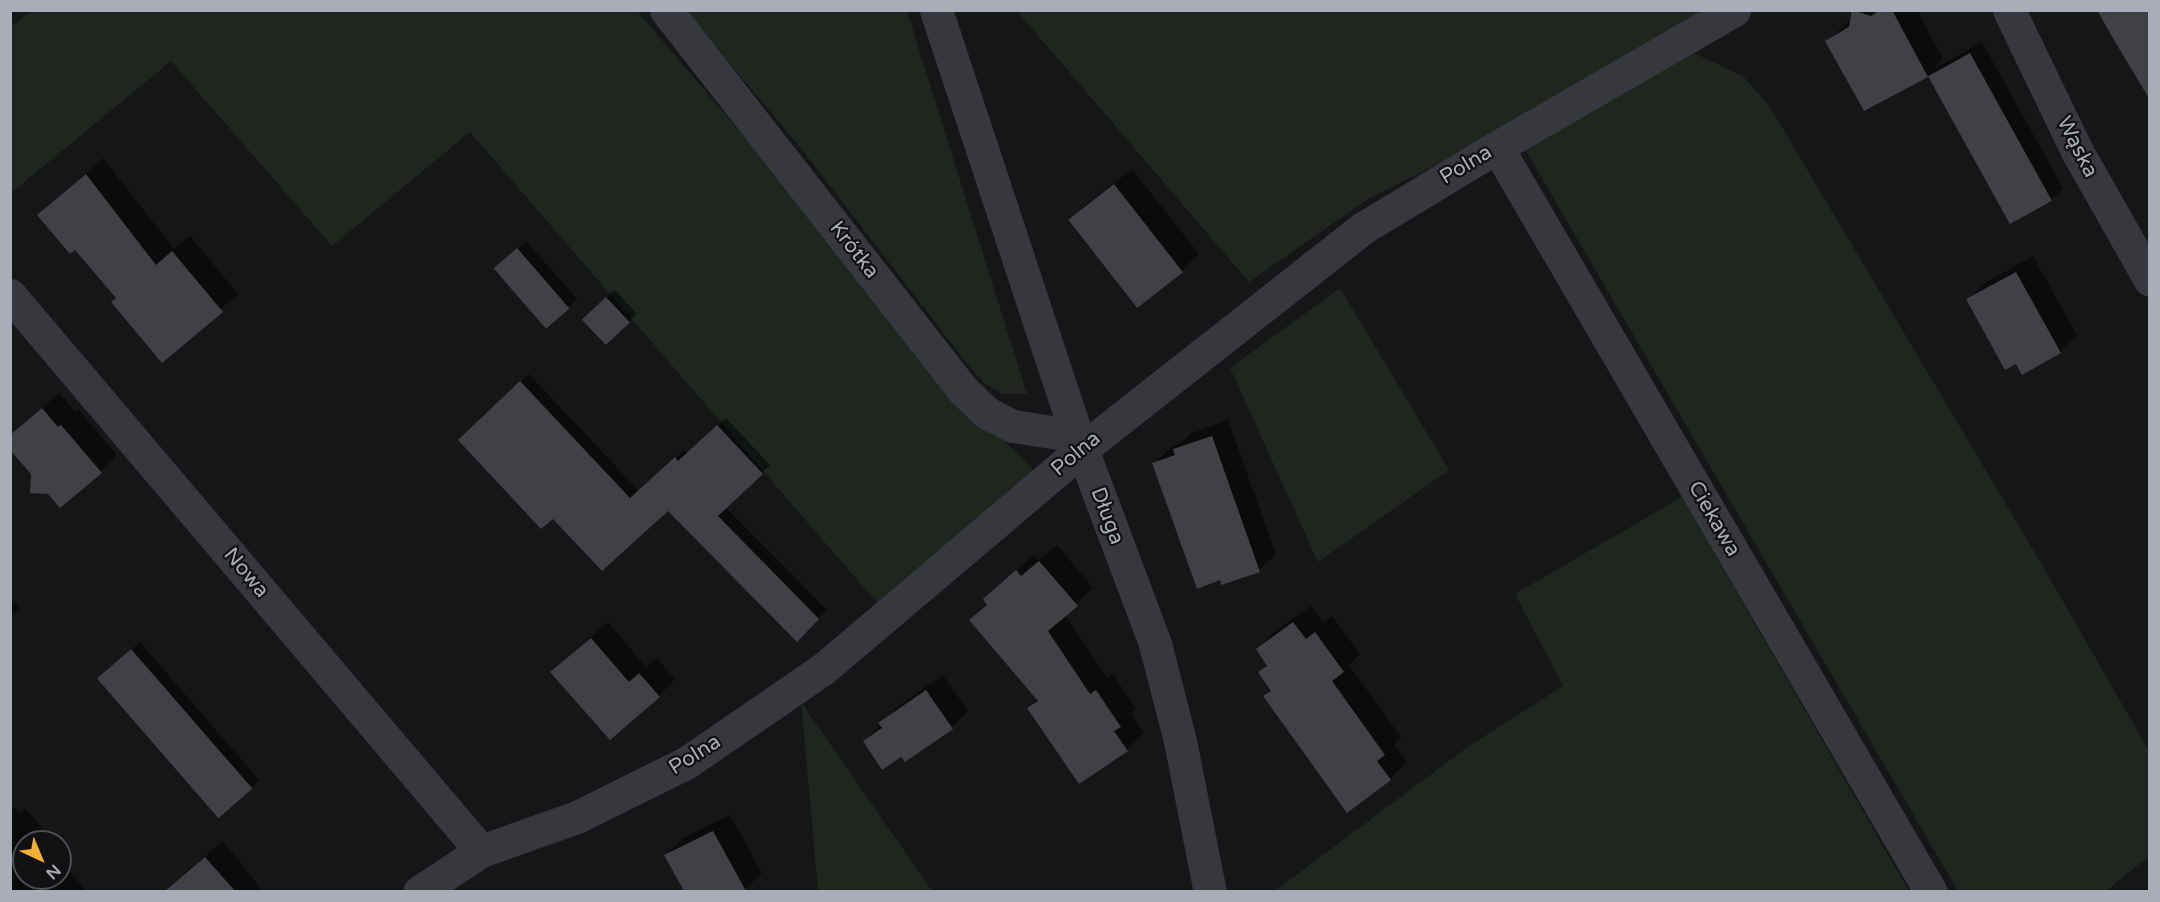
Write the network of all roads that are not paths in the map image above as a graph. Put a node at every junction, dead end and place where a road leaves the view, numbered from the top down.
1 (666, 10) edge
2 (936, 10) edge
3 (1734, 10) edge
4 (2009, 10) edge
5 (1497, 147) junction
6 (2150, 280) edge
7 (10, 295) edge
8 (1079, 442) junction
9 (481, 852) junction
10 (420, 891) edge
11 (1210, 891) edge
12 (1931, 891) edge

1 - 8 street, Krótka
2 - 8 street, Długa
3 - 5 street, Polna
4 - 6 street, Wąska
5 - 8 street, Polna
5 - 12 street, Ciekawa
7 - 9 street, Nowa
8 - 9 street, Polna
8 - 11 street, Długa
9 - 10 street, Polna

